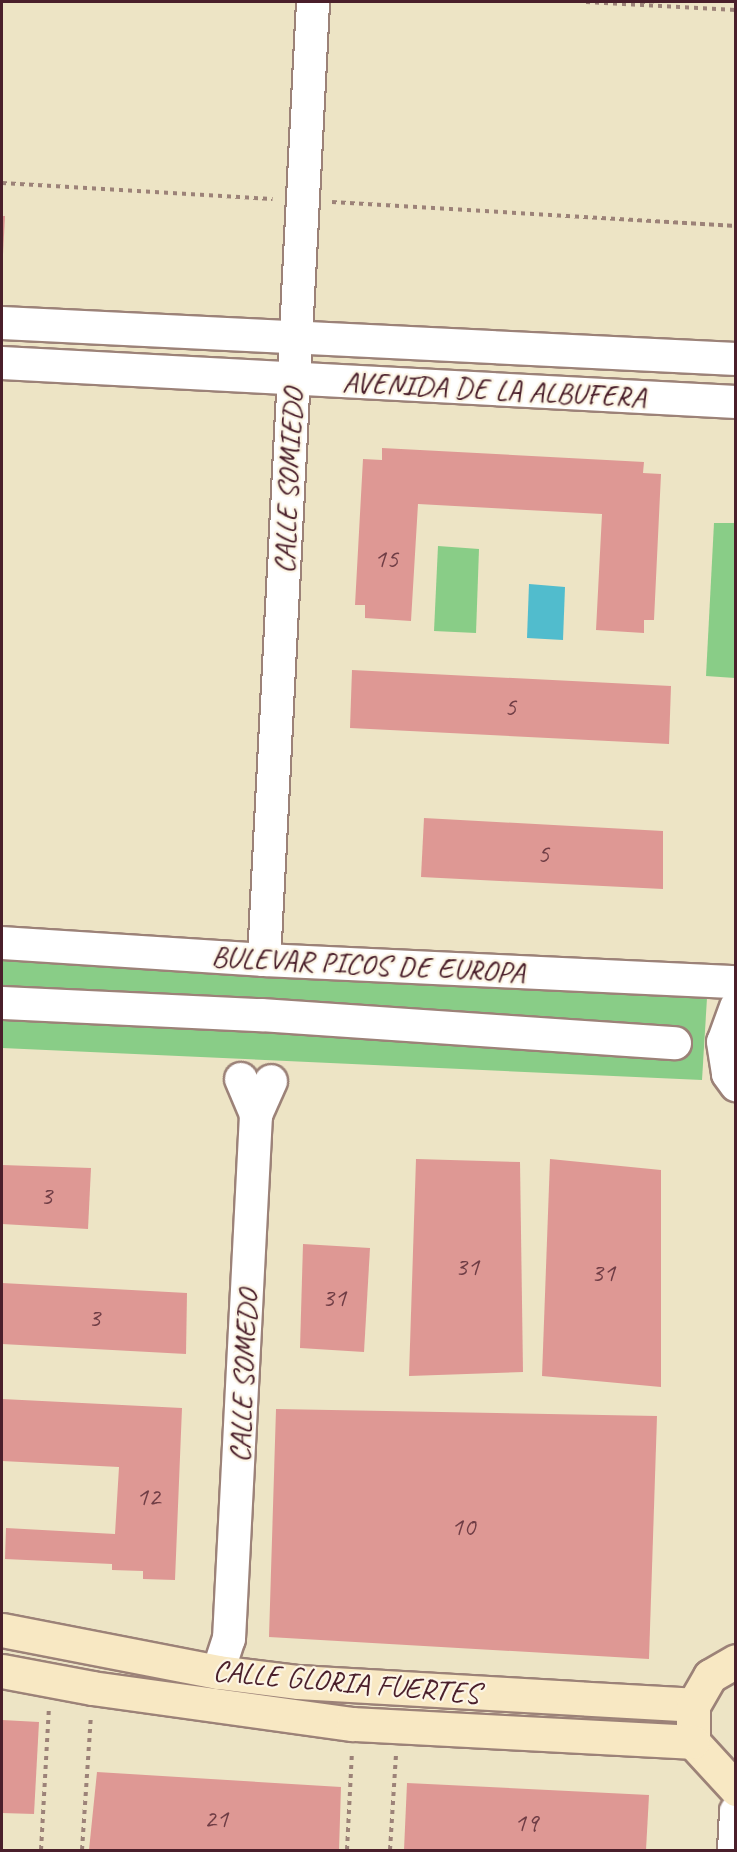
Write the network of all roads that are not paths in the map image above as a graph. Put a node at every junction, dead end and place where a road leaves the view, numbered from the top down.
1 (313, 2) edge
2 (2, 323) edge
3 (296, 338) junction
4 (735, 359) edge
5 (2, 363) edge
6 (294, 378) junction
7 (735, 402) edge
8 (2, 943) edge
9 (264, 960) junction
10 (735, 982) edge
11 (2, 1003) edge
12 (735, 1007) edge
13 (675, 1043) dead end
14 (256, 1080) dead end
15 (735, 1084) edge
16 (2, 1630) edge
17 (735, 1661) edge
18 (2, 1671) edge
19 (233, 1674) junction
20 (693, 1705) junction
21 (693, 1742) junction
22 (735, 1789) edge
23 (735, 1811) edge
24 (734, 1851) edge

1 - 3 street, CALLE SOMIEDO
2 - 3 street, AVENIDA DE LA ALBUFERA
3 - 4 street, AVENIDA DE LA ALBUFERA
3 - 6 street, CALLE SOMIEDO
5 - 6 street, AVENIDA DE LA ALBUFERA
6 - 7 street, AVENIDA DE LA ALBUFERA
6 - 9 street, CALLE SOMIEDO
8 - 9 street, BULEVAR PICOS DE EUROPA
9 - 10 street, BULEVAR PICOS DE EUROPA
11 - 13 street, BULEVAR PICOS DE EUROPA
12 - 15 street
14 - 19 street, CALLE SOMEDO
16 - 19 main road, CALLE GLORIA FUERTES
17 - 20 main road
18 - 21 main road, CALLE GLORIA FUERTES
19 - 20 main road, CALLE GLORIA FUERTES
20 - 21 main road
21 - 22 main road
23 - 24 street

